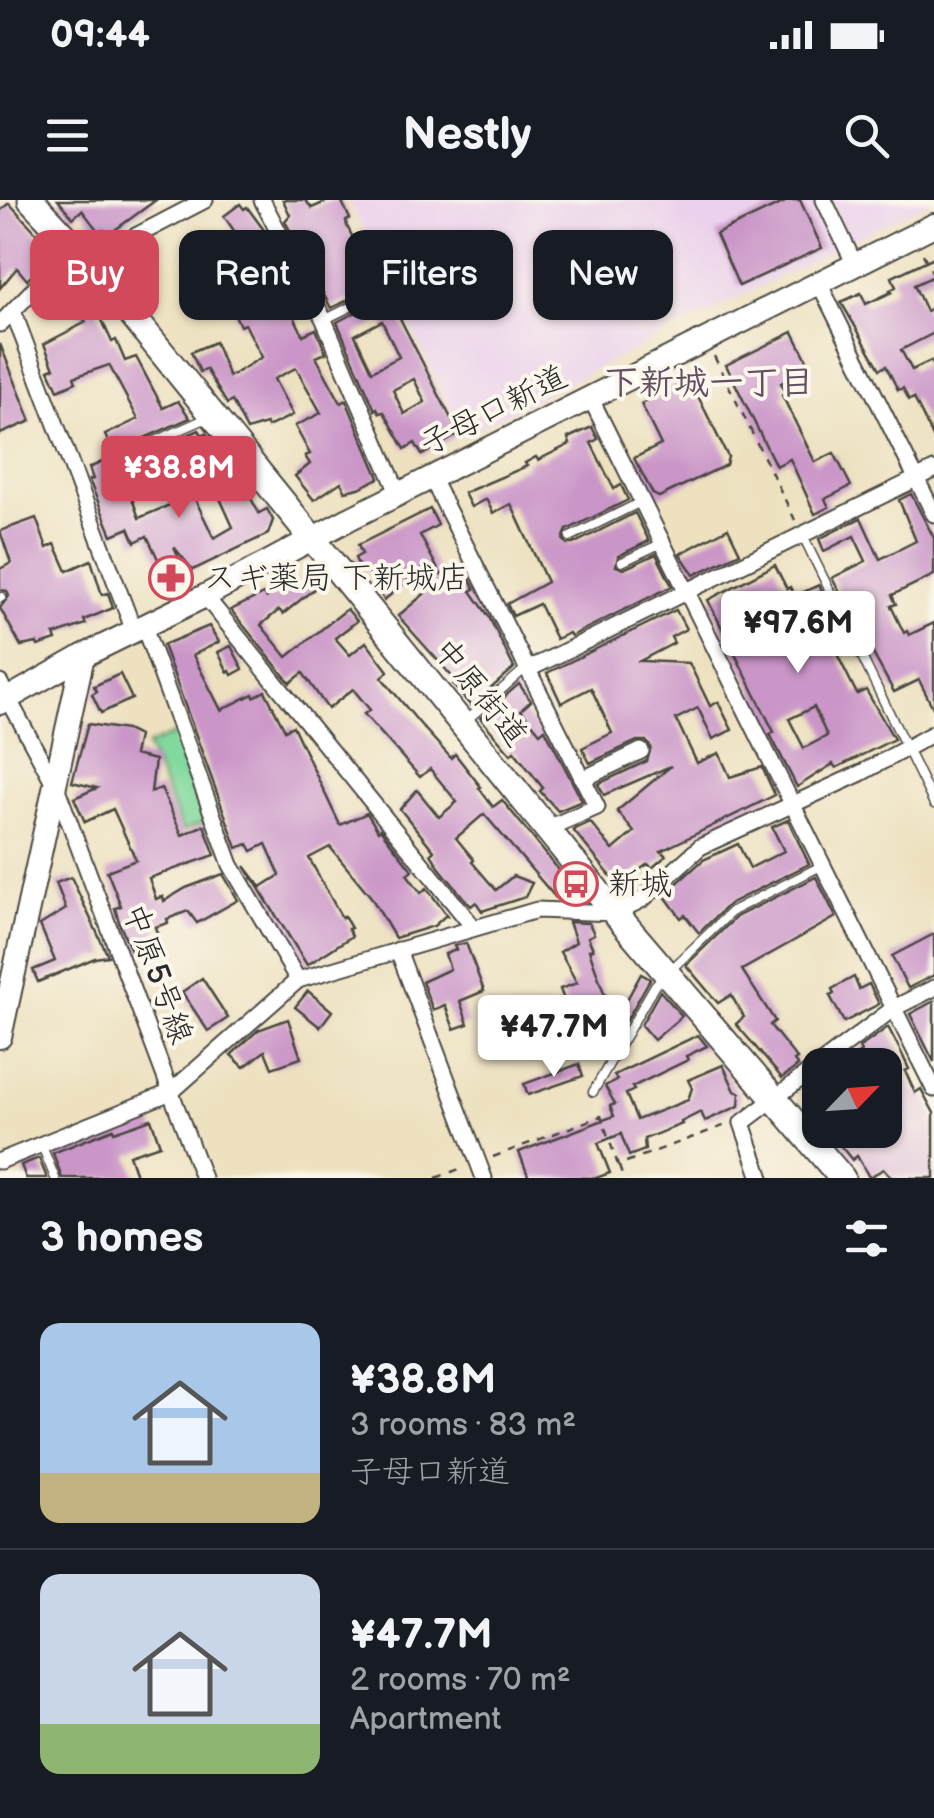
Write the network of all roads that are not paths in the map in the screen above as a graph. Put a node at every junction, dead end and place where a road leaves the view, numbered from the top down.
1 (32, 200) edge
2 (204, 200) edge
3 (262, 200) edge
4 (824, 200) edge
5 (934, 225) edge
6 (60, 230) edge
7 (136, 230) edge
8 (278, 230) edge
9 (855, 265) junction
10 (819, 283) junction
11 (30, 296) edge
12 (12, 311) junction
13 (135, 320) edge
14 (324, 320) edge
15 (0, 324) edge
16 (591, 399) junction
17 (211, 416) junction
18 (109, 462) dead end
19 (934, 470) edge
20 (432, 478) junction
21 (916, 478) junction
22 (399, 495) junction
23 (641, 502) junction
24 (934, 514) edge
25 (802, 534) junction
26 (570, 537) dead end
27 (313, 539) junction
28 (662, 543) junction
29 (622, 562) dead end
30 (687, 592) junction
31 (205, 596) junction
32 (139, 629) junction
33 (84, 656) junction
34 (528, 668) junction
35 (2, 692) edge
36 (463, 724) junction
37 (934, 734) edge
38 (906, 749) junction
39 (640, 751) dead end
40 (583, 779) junction
41 (56, 789) junction
42 (792, 804) junction
43 (934, 804) edge
44 (548, 828) junction
45 (822, 866) junction
46 (615, 913) junction
47 (474, 928) junction
48 (398, 950) junction
49 (667, 973) junction
50 (298, 980) junction
51 (934, 988) edge
52 (894, 1008) junction
53 (0, 1037) edge
54 (934, 1089) edge
55 (172, 1092) junction
56 (593, 1092) dead end
57 (775, 1100) junction
58 (42, 1146) junction
59 (0, 1161) edge
60 (482, 1170) edge
61 (54, 1178) edge
62 (202, 1178) edge
63 (761, 1178) edge
64 (842, 1178) edge

1 - 6 main road, 中原街道
2 - 7 street
3 - 8 street
4 - 9 street
5 - 9 street, 子母口新道
9 - 10 street, 子母口新道
10 - 16 street, 子母口新道
10 - 21 street
11 - 12 street
12 - 15 street
12 - 32 street
13 - 17 main road, 中原街道
14 - 22 street
16 - 20 street, 子母口新道
16 - 23 street
17 - 18 lane
17 - 27 main road, 中原街道
19 - 21 street
20 - 22 street, 子母口新道
20 - 34 street
21 - 24 street
21 - 25 street
22 - 27 street, 子母口新道
23 - 26 lane
23 - 28 street
25 - 30 street
25 - 38 lane
27 - 31 street, 子母口新道
27 - 36 main road, 中原街道
28 - 29 lane
28 - 30 street
30 - 34 street
30 - 42 street
31 - 32 street, 子母口新道
31 - 47 street
32 - 33 street, 子母口新道
32 - 50 street
33 - 35 street, 子母口新道
33 - 41 street
34 - 36 lane
34 - 40 street
35 - 41 street, 中原5号線
36 - 44 main road, 中原街道
37 - 38 street
38 - 42 street
38 - 43 lane
39 - 40 street
40 - 44 street
41 - 53 street
41 - 55 street, 中原5号線
42 - 45 street
42 - 46 street
44 - 46 main road, 中原街道
45 - 49 lane
45 - 52 street
46 - 47 street
46 - 49 main road, 中原街道
47 - 48 street
48 - 50 street
48 - 60 street
49 - 56 lane
49 - 57 main road, 中原街道
50 - 55 street
51 - 52 street
52 - 54 street
52 - 57 street
55 - 58 street
55 - 62 street, 中原5号線
57 - 63 street
57 - 64 main road, 中原街道
58 - 59 street
58 - 61 lane

